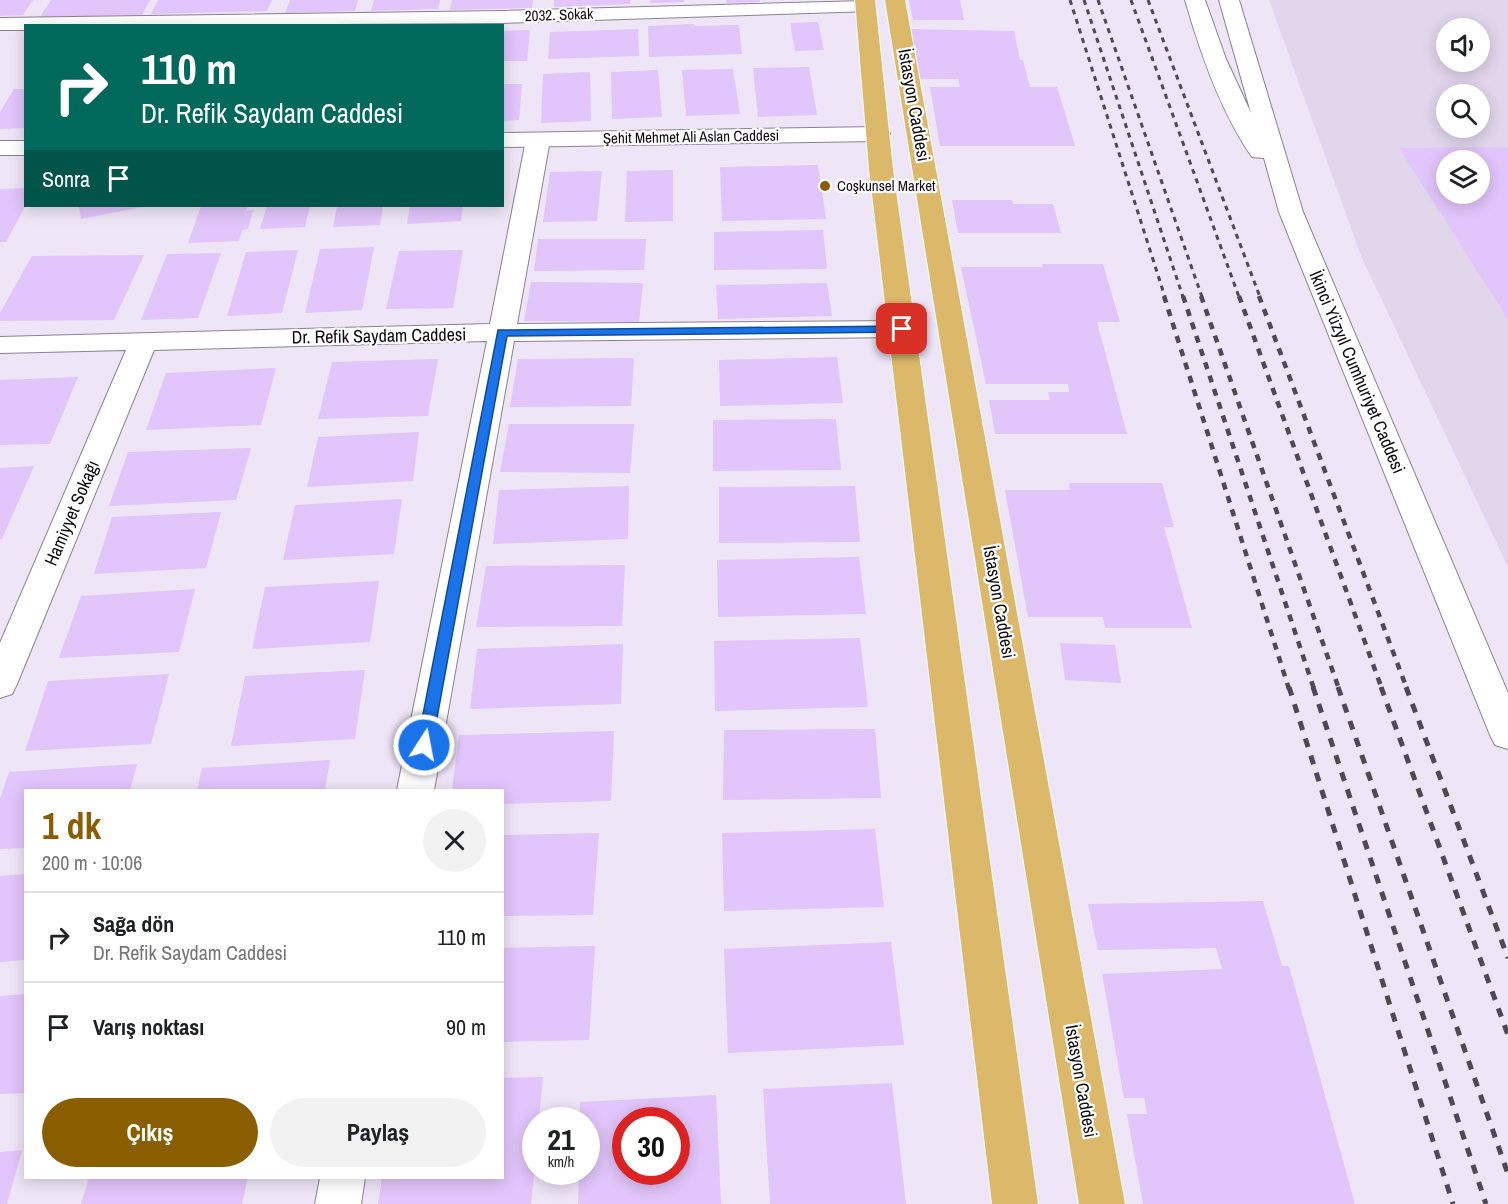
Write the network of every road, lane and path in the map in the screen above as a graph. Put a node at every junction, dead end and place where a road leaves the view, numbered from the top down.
1 (1196, 0) edge
2 (1229, 0) edge
3 (875, 2) edge
4 (0, 24) edge
5 (879, 134) junction
6 (538, 140) junction
7 (504, 141) edge
8 (0, 148) edge
9 (24, 148) edge
10 (1291, 212) junction
11 (902, 329) junction
12 (502, 333) junction
13 (143, 342) junction
14 (0, 345) edge
15 (0, 684) edge
16 (1508, 735) edge
17 (416, 789) edge
18 (343, 1179) edge
19 (338, 1204) edge
20 (1015, 1204) edge
21 (1102, 1204) edge

1 - 10 street
2 - 10 street, İkinci Yüzyıl Cumhuriyet Caddesi
3 - 4 street, 2032. Sokak
3 - 5 main road, İstasyon Caddesi
3 - 21 main road, İstasyon Caddesi
5 - 6 street, Şehit Mehmet Ali Aslan Caddesi
5 - 11 main road, İstasyon Caddesi
6 - 7 street, Şehit Mehmet Ali Aslan Caddesi
6 - 12 street
8 - 9 street
10 - 16 street, İkinci Yüzyıl Cumhuriyet Caddesi
11 - 12 street, Dr. Refik Saydam Caddesi
11 - 20 main road, İstasyon Caddesi
12 - 13 street, Dr. Refik Saydam Caddesi
12 - 17 street
13 - 14 street, Dr. Refik Saydam Caddesi
13 - 15 street, Hamiyyet Sokağı
18 - 19 street

